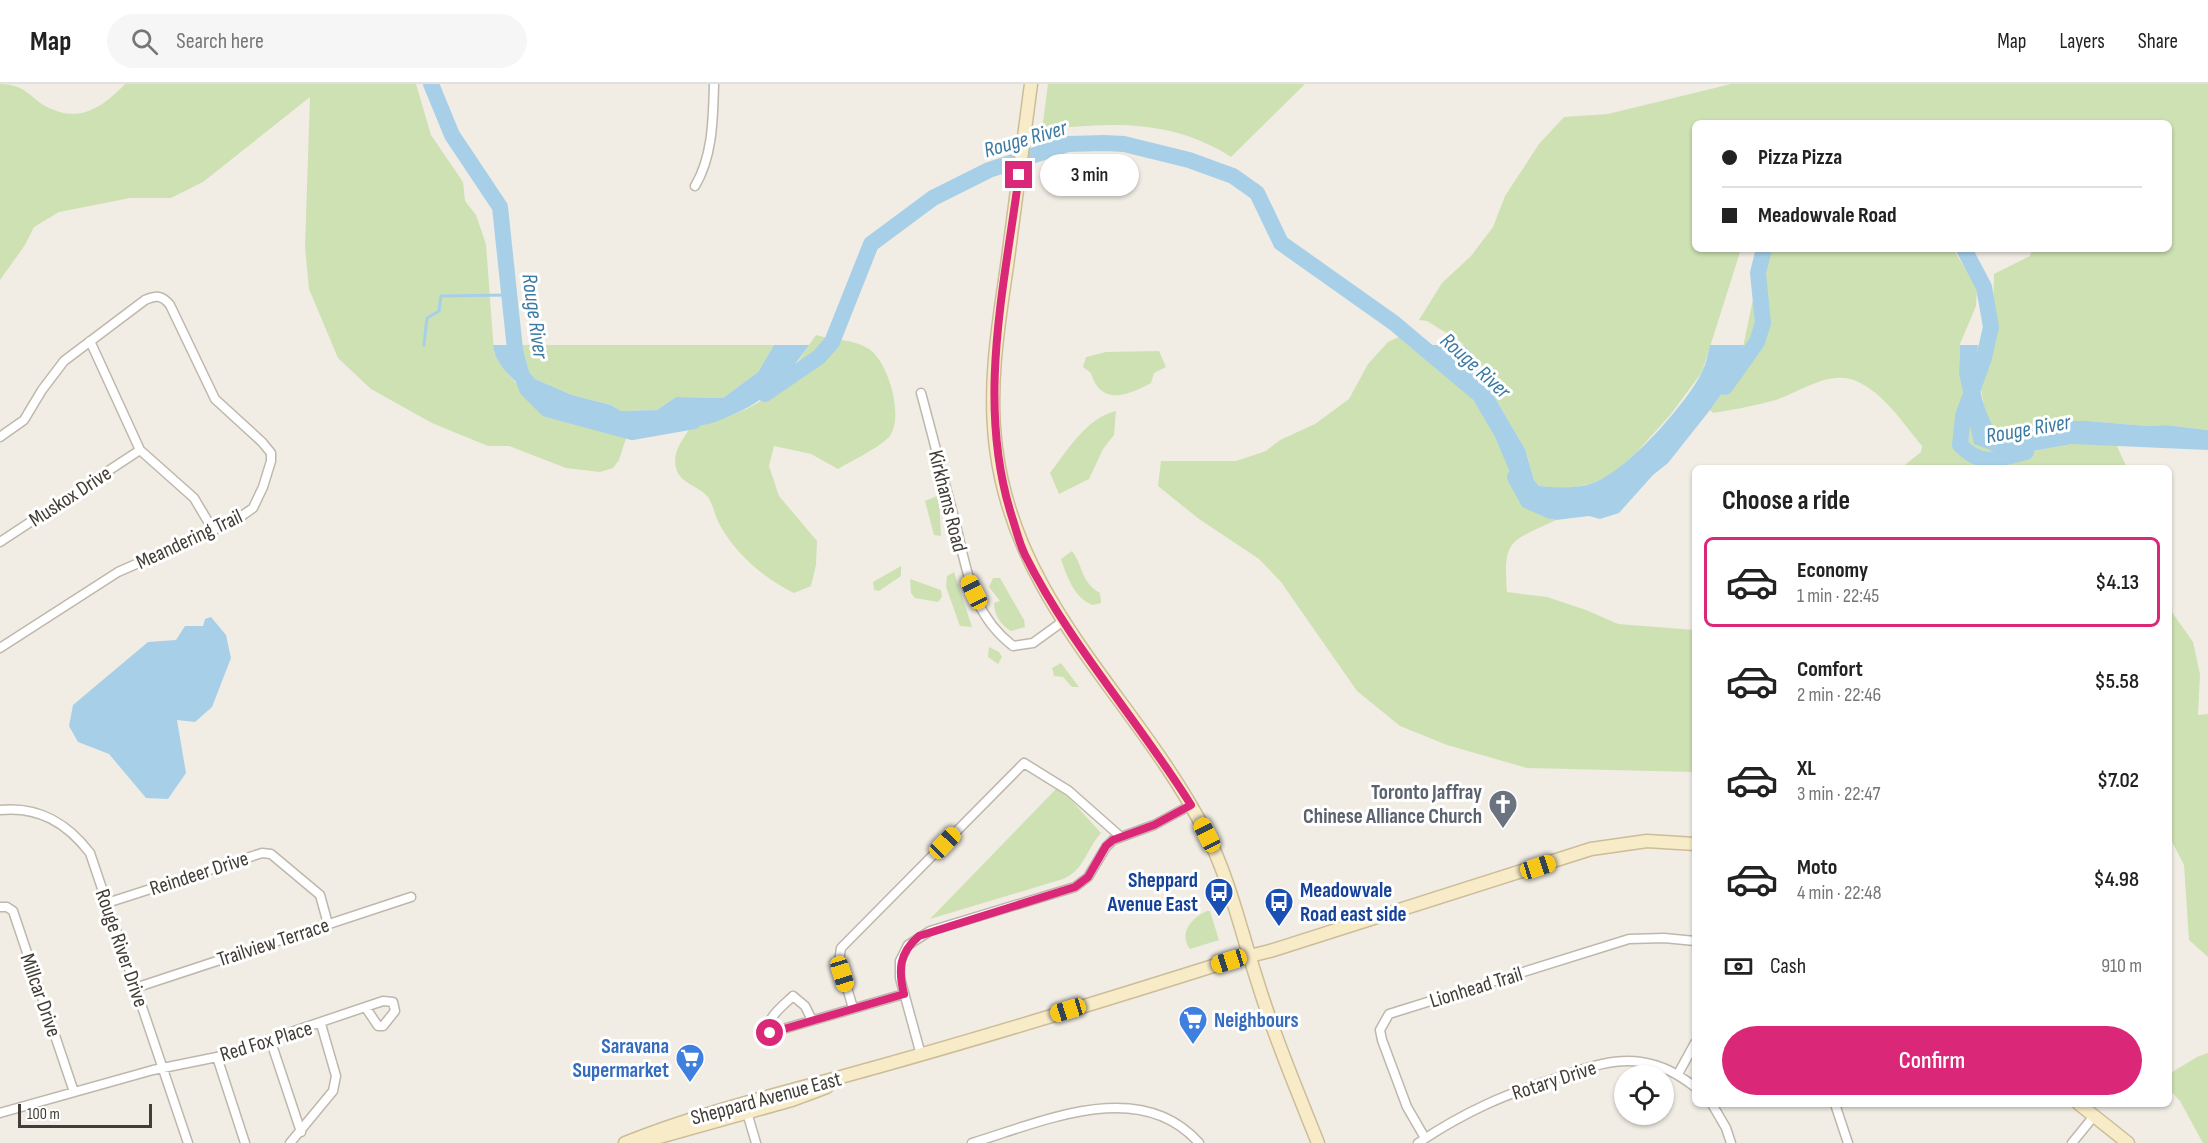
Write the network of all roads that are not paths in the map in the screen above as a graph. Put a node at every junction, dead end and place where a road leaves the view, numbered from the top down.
1 (714, 84) edge
2 (1031, 84) edge
3 (695, 186) dead end
4 (90, 341) junction
5 (921, 393) dead end
6 (0, 437) edge
7 (140, 450) junction
8 (213, 530) junction
9 (0, 542) edge
10 (1062, 622) junction
11 (0, 648) edge
12 (1191, 805) junction
13 (0, 808) edge
14 (1121, 837) junction
15 (1692, 844) edge
16 (411, 897) dead end
17 (107, 903) junction
18 (0, 907) edge
19 (328, 924) junction
20 (1692, 941) edge
21 (1250, 956) junction
22 (135, 988) junction
23 (904, 994) junction
24 (366, 1008) dead end
25 (853, 1008) junction
26 (812, 1020) junction
27 (321, 1024) junction
28 (270, 1039) junction
29 (1692, 1048) edge
30 (921, 1055) junction
31 (217, 1057) junction
32 (164, 1067) junction
33 (1678, 1074) junction
34 (1692, 1085) edge
35 (74, 1092) junction
36 (745, 1107) junction
37 (1714, 1107) edge
38 (1836, 1107) edge
39 (2083, 1107) edge
40 (0, 1113) edge
41 (2094, 1116) junction
42 (301, 1132) junction
43 (1422, 1141) edge
44 (188, 1143) edge
45 (245, 1143) edge
46 (290, 1143) edge
47 (625, 1143) edge
48 (638, 1143) edge
49 (756, 1143) edge
50 (972, 1143) edge
51 (1199, 1143) edge
52 (1318, 1143) edge
53 (1731, 1143) edge
54 (1848, 1143) edge
55 (2072, 1143) edge
56 (2128, 1143) edge

1 - 3 street
2 - 10 main road
4 - 6 street, Meandering Trail
4 - 7 street
4 - 8 street, Meandering Trail
5 - 10 street, Kirkhams Road
7 - 8 street
7 - 9 street, Muskox Drive
8 - 11 street, Meandering Trail
10 - 12 main road
12 - 14 street
12 - 21 main road
13 - 17 street, Rouge River Drive
14 - 23 street
14 - 25 street
15 - 21 main road, Sheppard Avenue East
16 - 19 street, Trailview Terrace
17 - 19 street, Reindeer Drive
17 - 22 street, Rouge River Drive
18 - 35 street, Millcar Drive
19 - 22 street, Trailview Terrace
20 - 43 street, Lionhead Trail
21 - 30 main road, Sheppard Avenue East
21 - 52 main road
22 - 32 street, Rouge River Drive
23 - 25 street
23 - 30 street
24 - 27 street, Red Fox Place
25 - 26 street
26 - 26 street
27 - 28 street, Red Fox Place
27 - 42 street
28 - 31 street, Red Fox Place
28 - 42 street
29 - 33 street
30 - 36 main road, Sheppard Avenue East
31 - 32 street, Red Fox Place
31 - 45 street
32 - 35 street, Red Fox Place
32 - 44 street, Rouge River Drive
33 - 34 street, Rotary Drive
33 - 43 street, Rotary Drive
35 - 40 street, Red Fox Place
36 - 47 main road, Sheppard Avenue East
36 - 48 main road, Sheppard Avenue East
36 - 49 street
37 - 53 street
38 - 54 street
39 - 41 main road
41 - 55 street
41 - 56 main road
42 - 46 street
50 - 51 street

